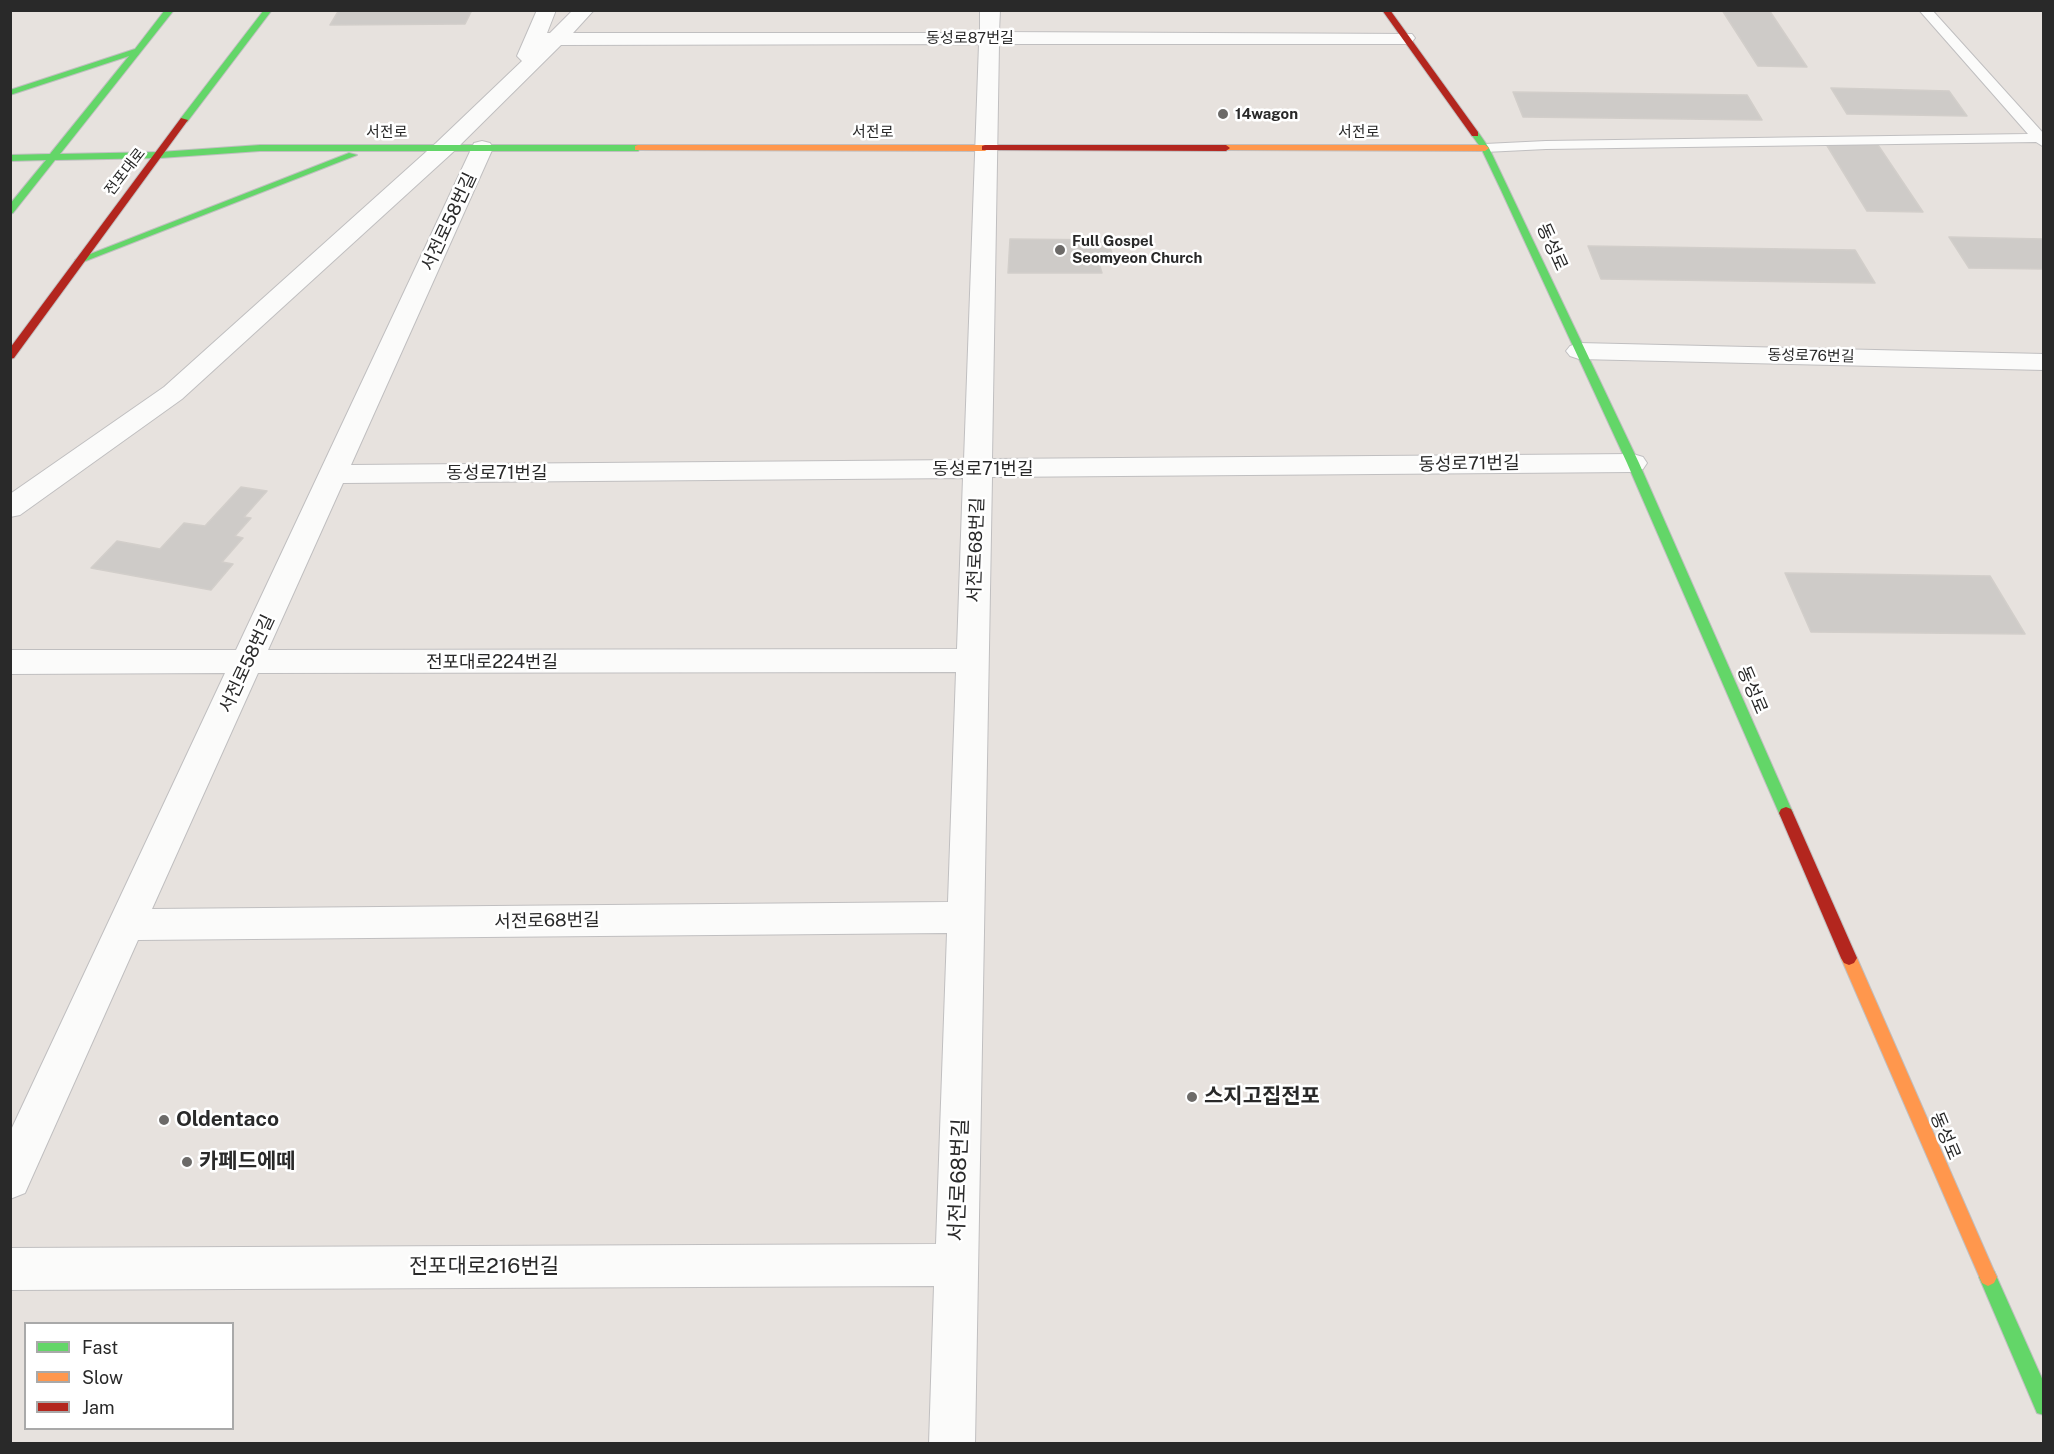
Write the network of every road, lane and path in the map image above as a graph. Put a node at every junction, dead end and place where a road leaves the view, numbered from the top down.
1 (170, 10) edge
2 (268, 10) edge
3 (547, 10) edge
4 (585, 10) edge
5 (990, 10) edge
6 (1386, 10) edge
7 (1925, 10) edge
8 (990, 38) junction
9 (1405, 38) junction
10 (545, 39) junction
11 (136, 51) junction
12 (10, 93) edge
13 (45, 137) dead end
14 (68, 137) junction
15 (91, 138) dead end
16 (148, 139) dead end
17 (171, 139) junction
18 (2041, 140) edge
19 (260, 148) junction
20 (370, 148) junction
21 (444, 148) junction
22 (482, 148) junction
23 (988, 148) junction
24 (1485, 148) junction
25 (160, 155) junction
26 (10, 158) edge
27 (52, 158) junction
28 (10, 211) edge
29 (80, 260) junction
30 (1579, 351) junction
31 (10, 356) edge
32 (2043, 362) edge
33 (1633, 463) junction
34 (978, 469) junction
35 (333, 474) junction
36 (10, 508) edge
37 (973, 660) junction
38 (10, 662) edge
39 (247, 663) junction
40 (966, 917) junction
41 (127, 925) junction
42 (10, 1179) edge
43 (957, 1265) junction
44 (10, 1269) edge
45 (2043, 1406) edge
46 (952, 1443) edge

1 - 11 main road
2 - 17 main road, 전포대로
3 - 10 street
4 - 10 street
5 - 8 street, 서전로68번길
6 - 9 main road, 동성로
7 - 18 lane
8 - 9 street, 동성로87번길
8 - 10 street, 동성로87번길
8 - 23 street, 서전로68번길
9 - 24 main road, 동성로
10 - 21 street
11 - 12 main road
11 - 14 main road
13 - 14 main road
14 - 15 main road
14 - 27 main road
16 - 17 main road, 서전로
17 - 19 main road, 서전로
17 - 25 main road, 전포대로
18 - 24 lane
19 - 20 main road, 서전로
19 - 25 main road, 서전로
20 - 21 main road, 서전로
20 - 29 main road
21 - 22 main road, 서전로
21 - 36 street
22 - 23 main road, 서전로
22 - 35 street, 서전로58번길
23 - 24 main road, 서전로
23 - 34 street, 서전로68번길
24 - 30 main road, 동성로
25 - 27 main road, 서전로
25 - 29 main road, 전포대로
26 - 27 main road, 서전로
27 - 28 main road
29 - 31 main road, 전포대로
30 - 32 street, 동성로76번길
30 - 33 main road, 동성로
33 - 34 street, 동성로71번길
33 - 45 main road, 동성로
34 - 35 street, 동성로71번길
34 - 37 street, 서전로68번길
35 - 39 street, 서전로58번길
37 - 39 street, 전포대로224번길
37 - 40 street, 서전로68번길
38 - 39 street, 전포대로224번길
39 - 41 street, 서전로58번길
40 - 41 street, 서전로68번길
40 - 43 street, 서전로68번길
41 - 42 street, 서전로58번길
43 - 44 street, 전포대로216번길
43 - 46 street, 서전로68번길

